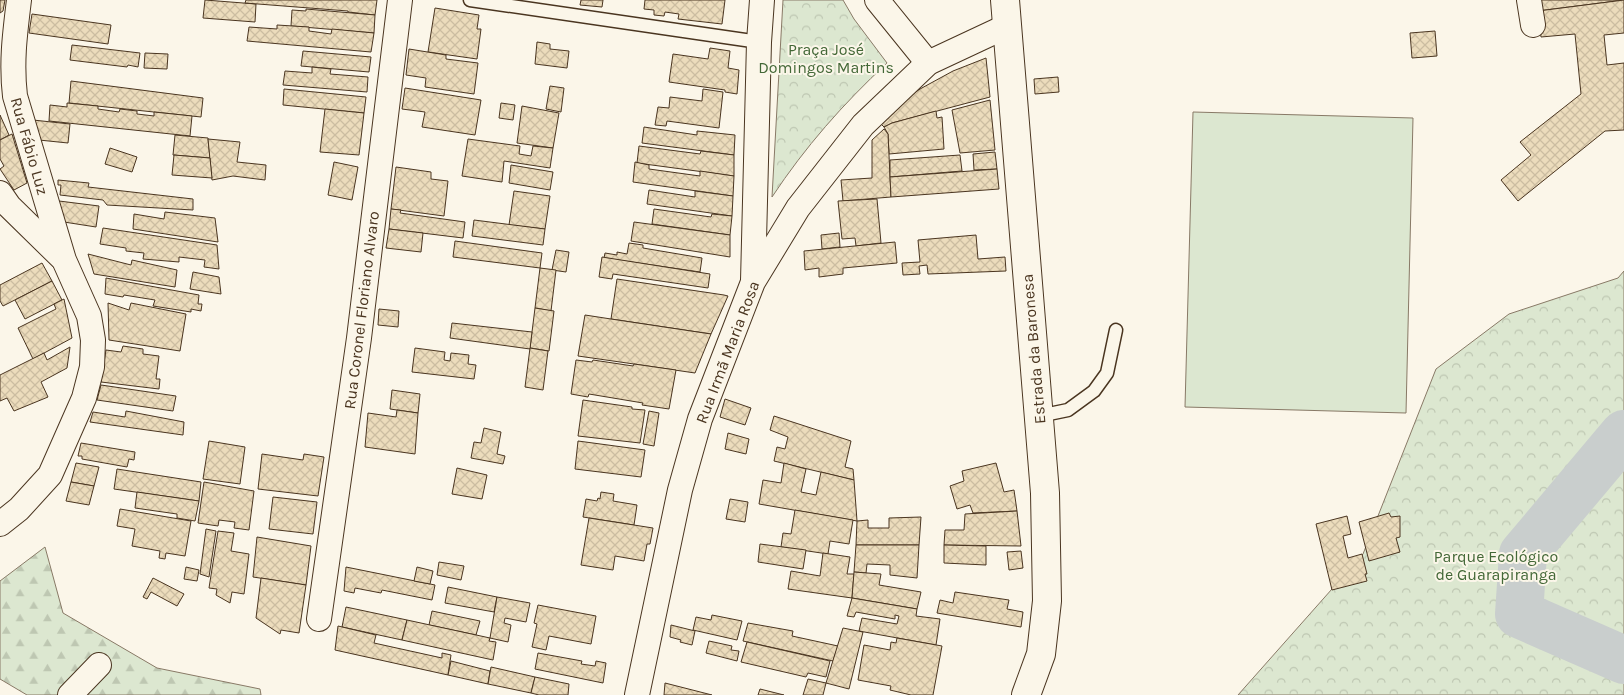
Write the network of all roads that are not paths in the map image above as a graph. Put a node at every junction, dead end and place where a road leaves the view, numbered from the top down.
1 (20, 0) edge
2 (400, 0) edge
3 (470, 0) edge
4 (762, 0) edge
5 (877, 0) edge
6 (1530, 0) edge
7 (1006, 13) edge
8 (1533, 25) dead end
9 (759, 42) junction
10 (928, 63) junction
11 (0, 193) edge
12 (64, 260) junction
13 (753, 282) junction
14 (1116, 330) dead end
15 (1039, 416) junction
16 (0, 524) edge
17 (319, 619) dead end
18 (99, 665) dead end
19 (637, 694) edge
20 (70, 695) edge
21 (1026, 695) edge

1 - 12 street, Rua Fábio Luz
2 - 17 street, Rua Coronel Floriano Alvaro
3 - 9 lane
4 - 9 street
5 - 10 street
6 - 8 street
7 - 10 street, Rua Irmã Maria Rosa
7 - 15 main road, Estrada da Baronesa
9 - 13 street
10 - 13 street, Rua Irmã Maria Rosa
11 - 12 street
12 - 16 street
13 - 19 street, Rua Irmã Maria Rosa
14 - 15 lane
15 - 21 main road, Estrada da Baronesa
18 - 20 street

